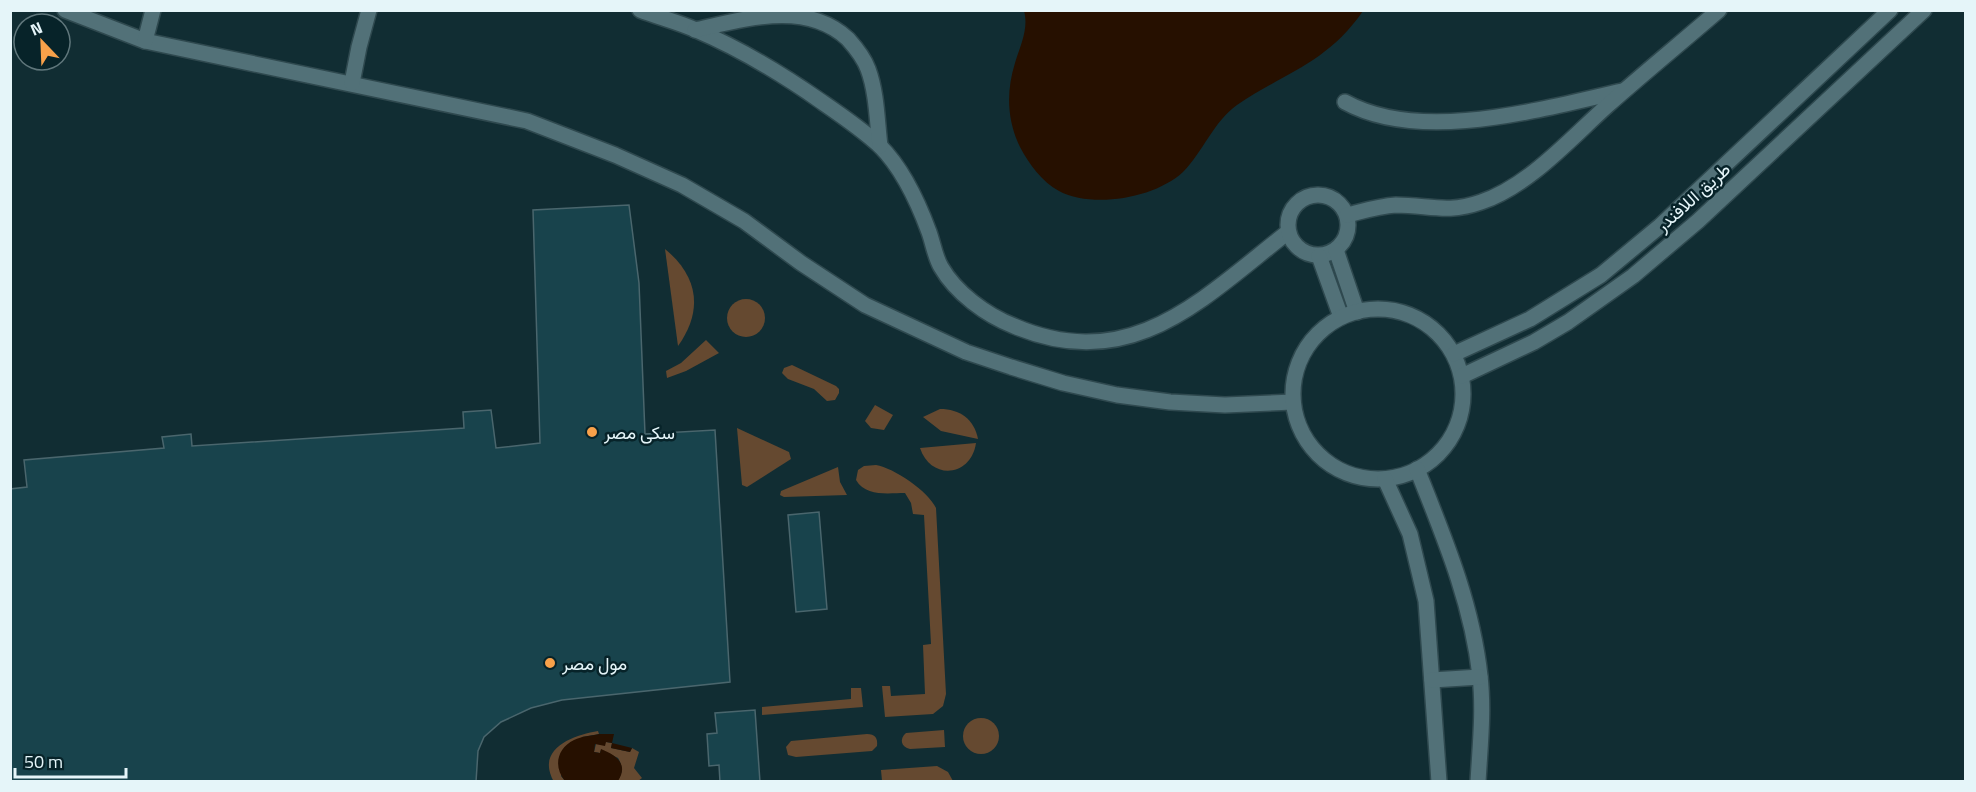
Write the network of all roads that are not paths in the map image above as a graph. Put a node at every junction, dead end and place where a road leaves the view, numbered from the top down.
1 (65, 10) edge
2 (153, 10) edge
3 (369, 10) edge
4 (640, 10) edge
5 (1719, 10) edge
6 (1890, 10) edge
7 (1924, 10) edge
8 (695, 30) junction
9 (145, 41) junction
10 (352, 83) junction
11 (1625, 90) junction
12 (1344, 102) dead end
13 (880, 146) junction
14 (1347, 215) junction
15 (1288, 232) junction
16 (1336, 250) junction
17 (1319, 256) junction
18 (1357, 312) junction
19 (1341, 317) junction
20 (1454, 354) junction
21 (1462, 376) junction
22 (1293, 402) junction
23 (1417, 469) junction
24 (1385, 479) junction
25 (1480, 676) junction
26 (1432, 680) junction
27 (1439, 782) edge
28 (1478, 782) edge

1 - 9 street
2 - 9 street
3 - 10 street
4 - 8 street
5 - 11 street
6 - 20 street, طريق اللافندر
7 - 21 street, طريق اللافندر
8 - 13 street
8 - 13 street
9 - 10 street
10 - 22 street
11 - 12 street
11 - 14 street
13 - 15 street
14 - 15 street
14 - 16 street
15 - 17 street
16 - 17 street
16 - 18 street
17 - 19 street
18 - 19 street
18 - 20 street
19 - 22 street
20 - 21 street
21 - 23 street
22 - 24 street
23 - 24 street
23 - 25 street
24 - 26 street
25 - 26 street
25 - 28 street
26 - 27 street

